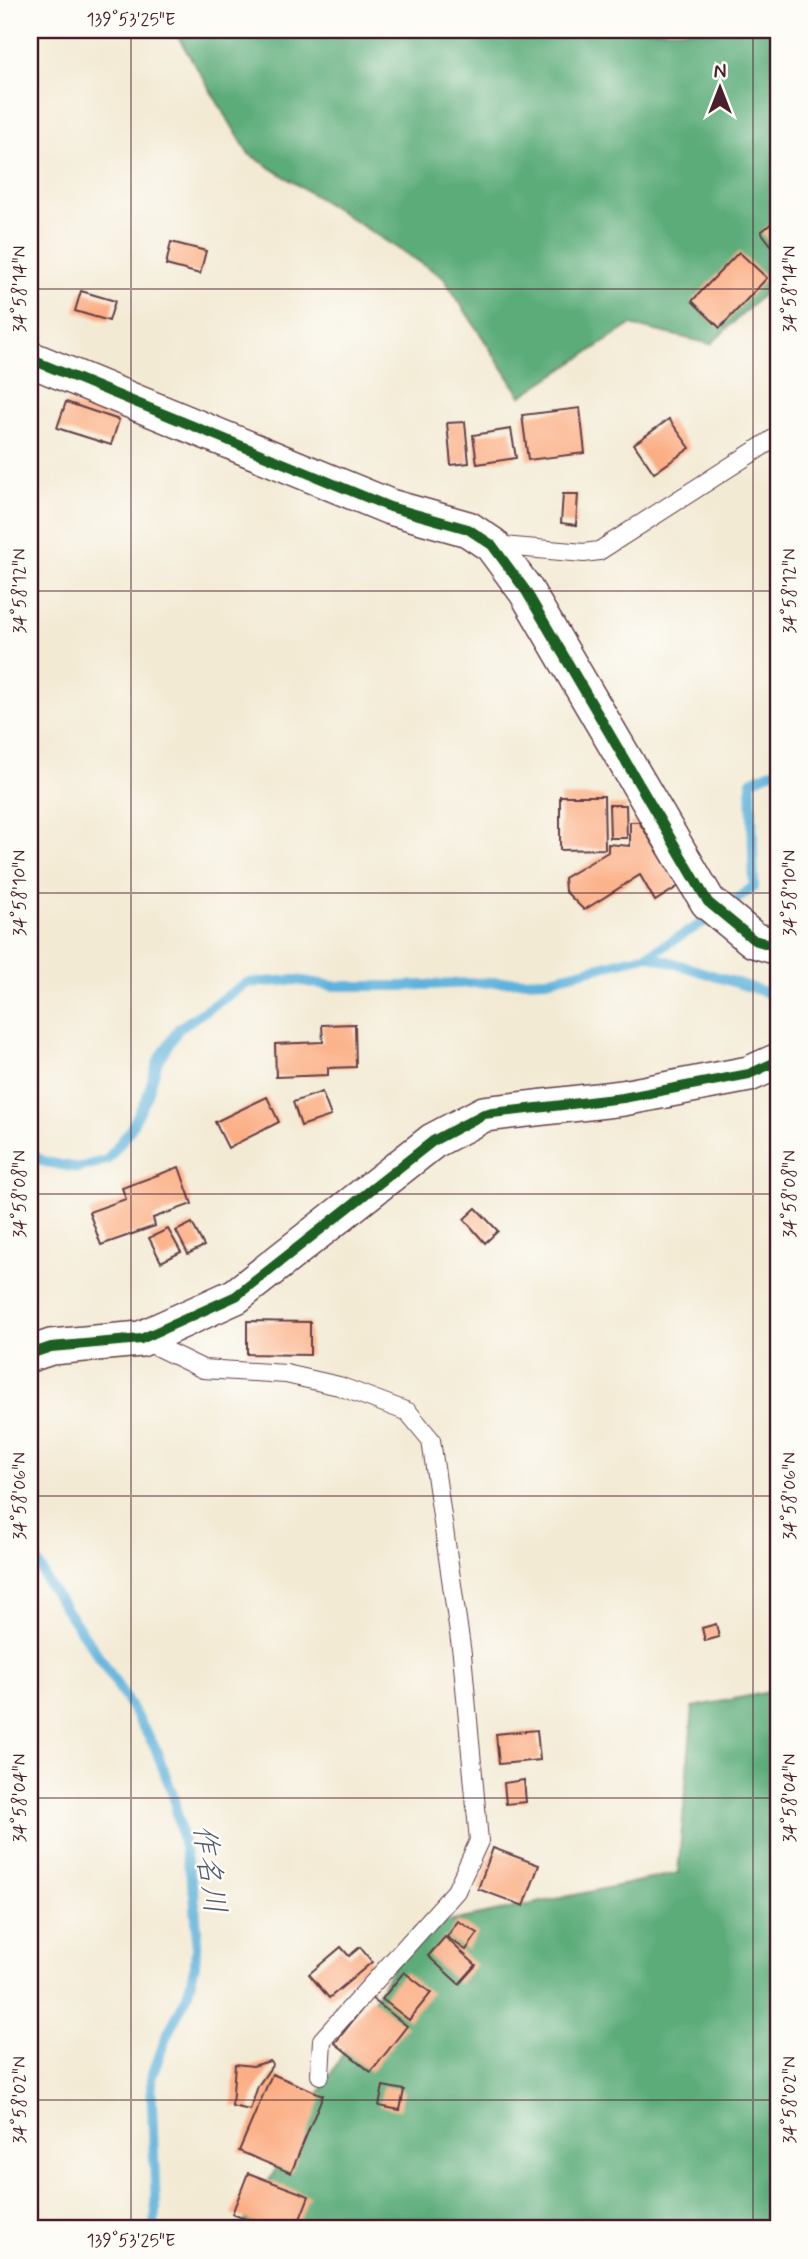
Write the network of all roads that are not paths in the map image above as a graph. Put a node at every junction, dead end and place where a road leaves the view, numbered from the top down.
1 (30, 359) edge
2 (778, 436) edge
3 (492, 545) junction
4 (766, 943) edge
5 (778, 1061) edge
6 (141, 1339) junction
7 (30, 1354) edge
8 (320, 2075) dead end

1 - 3 street
2 - 3 lane
3 - 4 street
5 - 6 street
6 - 7 street
6 - 8 lane

